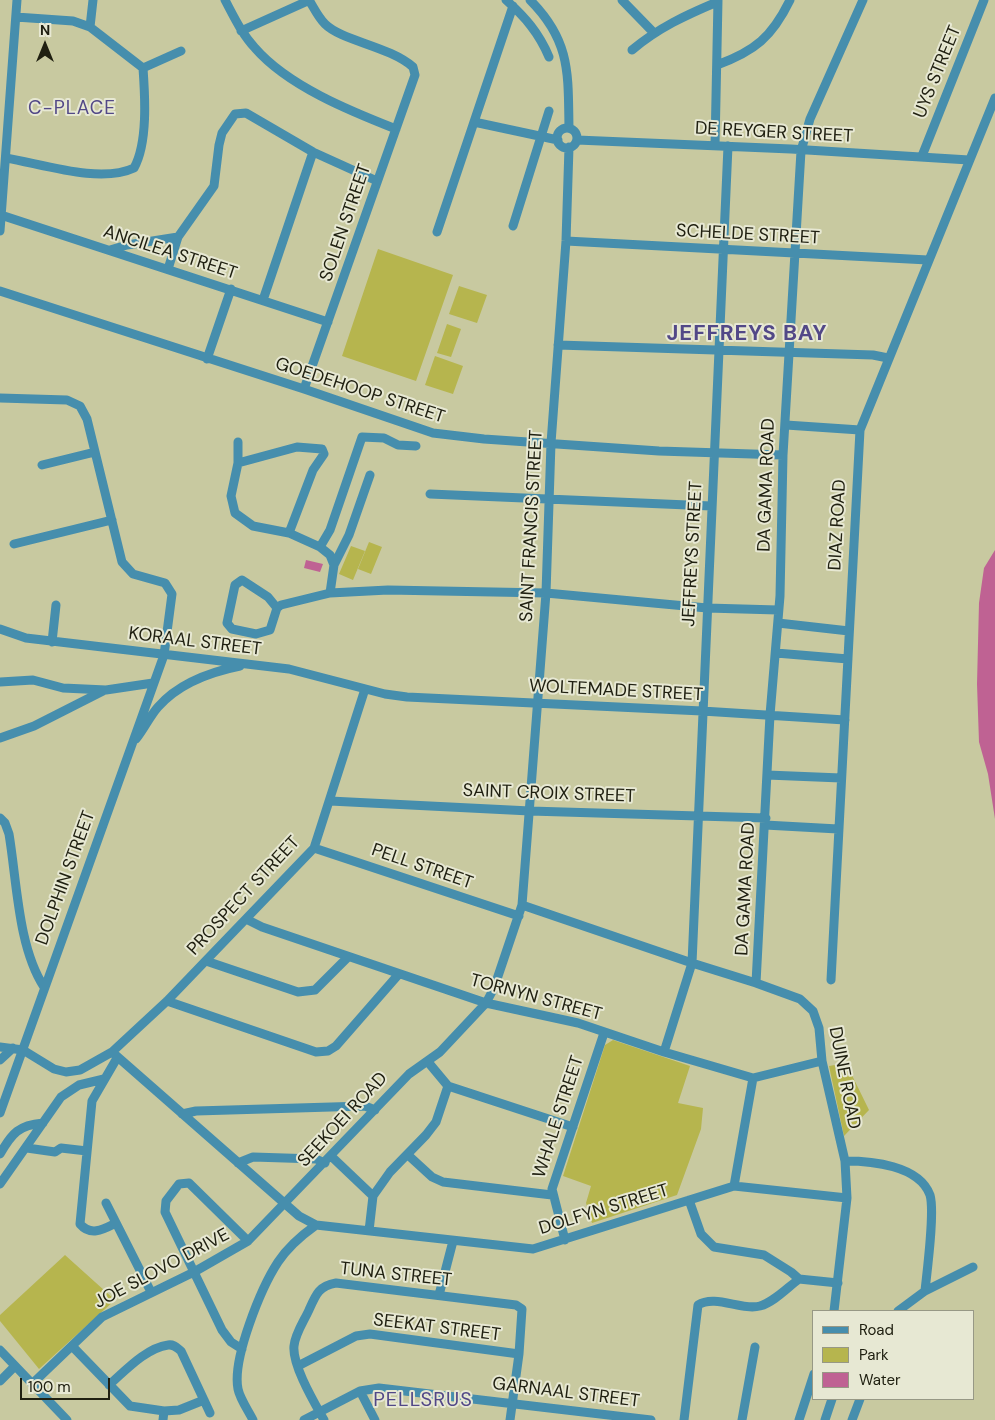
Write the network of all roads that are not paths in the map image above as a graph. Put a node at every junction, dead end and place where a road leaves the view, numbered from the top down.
1 (17, 0) edge
2 (93, 0) edge
3 (225, 0) edge
4 (310, 0) edge
5 (530, 0) edge
6 (622, 0) edge
7 (790, 0) edge
8 (863, 0) edge
9 (984, 0) edge
10 (718, 1) edge
11 (510, 3) edge
12 (16, 17) junction
13 (90, 27) junction
14 (241, 31) junction
15 (654, 32) junction
16 (632, 50) dead end
17 (181, 51) dead end
18 (548, 57) dead end
19 (717, 65) junction
20 (143, 68) junction
21 (995, 98) edge
22 (549, 111) dead end
23 (5, 115) edge
24 (474, 122) junction
25 (569, 128) junction
26 (396, 129) junction
27 (539, 138) junction
28 (558, 140) junction
29 (577, 140) junction
30 (714, 146) junction
31 (728, 146) junction
32 (569, 147) junction
33 (801, 151) junction
34 (313, 152) junction
35 (922, 156) junction
36 (6, 158) junction
37 (970, 160) junction
38 (378, 181) junction
39 (2, 215) junction
40 (513, 226) dead end
41 (0, 231) edge
42 (437, 232) dead end
43 (178, 237) junction
44 (566, 241) junction
45 (110, 250) junction
46 (723, 250) junction
47 (794, 253) junction
48 (928, 260) junction
49 (168, 269) junction
50 (231, 289) junction
51 (0, 290) edge
52 (263, 300) junction
53 (328, 322) junction
54 (558, 345) junction
55 (718, 350) junction
56 (789, 353) junction
57 (888, 358) junction
58 (207, 359) junction
59 (304, 389) junction
60 (0, 398) edge
61 (786, 425) junction
62 (860, 430) junction
63 (238, 442) dead end
64 (551, 443) junction
65 (416, 446) dead end
66 (95, 452) junction
67 (714, 452) junction
68 (783, 455) junction
69 (238, 463) junction
70 (42, 465) dead end
71 (370, 474) dead end
72 (430, 494) dead end
73 (550, 499) junction
74 (711, 506) junction
75 (112, 520) junction
76 (289, 534) junction
77 (14, 544) dead end
78 (320, 547) junction
79 (334, 564) junction
80 (330, 593) junction
81 (546, 593) junction
82 (56, 605) dead end
83 (277, 608) junction
84 (707, 608) junction
85 (778, 610) junction
86 (778, 623) junction
87 (0, 629) edge
88 (849, 631) junction
89 (52, 642) junction
90 (776, 653) junction
91 (164, 655) junction
92 (848, 659) junction
93 (250, 664) junction
94 (0, 682) edge
95 (153, 683) junction
96 (365, 689) junction
97 (106, 690) junction
98 (385, 694) joint
99 (539, 704) junction
100 (702, 710) junction
101 (770, 715) junction
102 (845, 720) junction
103 (0, 738) edge
104 (129, 750) junction
105 (767, 775) junction
106 (841, 778) junction
107 (330, 801) junction
108 (530, 812) junction
109 (697, 815) junction
110 (0, 818) edge
111 (766, 821) junction
112 (838, 829) junction
113 (314, 848) junction
114 (522, 905) junction
115 (519, 916) junction
116 (246, 919) junction
117 (348, 957) junction
118 (206, 961) junction
119 (692, 963) junction
120 (398, 975) junction
121 (831, 980) dead end
122 (756, 983) junction
123 (44, 987) junction
124 (167, 1001) junction
125 (486, 1003) junction
126 (604, 1033) junction
127 (0, 1047) edge
128 (13, 1048) junction
129 (23, 1050) junction
130 (664, 1052) junction
131 (115, 1055) junction
132 (0, 1060) edge
133 (822, 1061) junction
134 (428, 1062) junction
135 (754, 1078) junction
136 (104, 1079) junction
137 (448, 1086) junction
138 (374, 1110) junction
139 (0, 1113) edge
140 (182, 1114) junction
141 (43, 1123) junction
142 (572, 1127) junction
143 (27, 1148) junction
144 (87, 1151) junction
145 (0, 1154) edge
146 (408, 1155) junction
147 (328, 1160) junction
148 (845, 1161) junction
149 (238, 1163) junction
150 (0, 1184) edge
151 (734, 1186) junction
152 (552, 1195) junction
153 (373, 1196) junction
154 (847, 1198) junction
155 (689, 1200) junction
156 (106, 1203) dead end
157 (286, 1205) junction
158 (116, 1223) junction
159 (316, 1225) junction
160 (369, 1231) junction
161 (454, 1240) junction
162 (565, 1240) junction
163 (248, 1241) junction
164 (973, 1267) dead end
165 (194, 1272) junction
166 (799, 1279) junction
167 (838, 1283) junction
168 (925, 1291) junction
169 (151, 1292) junction
170 (439, 1295) junction
171 (834, 1310) edge
172 (899, 1310) edge
173 (72, 1346) junction
174 (755, 1347) dead end
175 (242, 1349) junction
176 (0, 1350) edge
177 (519, 1354) junction
178 (15, 1366) junction
179 (298, 1366) junction
180 (812, 1380) edge
181 (0, 1381) edge
182 (32, 1384) junction
183 (109, 1385) junction
184 (360, 1391) junction
185 (204, 1400) junction
186 (832, 1400) edge
187 (860, 1400) edge
188 (512, 1404) junction
189 (210, 1413) dead end
190 (164, 1415) edge
191 (322, 1416) edge
192 (639, 1419) edge
193 (67, 1420) edge
194 (253, 1420) edge
195 (304, 1420) edge
196 (375, 1420) edge
197 (510, 1420) edge
198 (651, 1420) edge
199 (684, 1420) edge
200 (742, 1420) edge
201 (799, 1420) edge
202 (825, 1420) edge
203 (852, 1420) edge

1 - 12 street
2 - 13 street
3 - 14 street
4 - 14 street
4 - 26 street, SOLEN STREET
5 - 25 street
6 - 15 street
7 - 19 street
8 - 33 street, DA GAMA ROAD
9 - 35 street, UYS STREET
10 - 15 street
10 - 19 street
11 - 18 street
11 - 24 street
12 - 13 street
12 - 23 street
13 - 20 street
14 - 26 street
15 - 16 street
17 - 20 street
19 - 30 street
20 - 36 street
21 - 37 street, DIAZ ROAD
22 - 27 street
23 - 36 street
24 - 27 street
24 - 42 street
25 - 28 street
25 - 29 street
26 - 38 street, SOLEN STREET
27 - 28 street
27 - 40 street
28 - 32 street
29 - 30 street, DE REYGER STREET
29 - 32 street
30 - 31 street, DE REYGER STREET
31 - 33 street, DE REYGER STREET
31 - 46 street, JEFFREYS STREET
32 - 44 street, SAINT FRANCIS STREET
33 - 35 street, DE REYGER STREET
33 - 47 street, DA GAMA ROAD
34 - 38 street
34 - 43 street
34 - 52 street
35 - 37 street, DE REYGER STREET
36 - 39 street
37 - 48 street, DIAZ ROAD
38 - 53 street, SOLEN STREET
39 - 41 street
39 - 45 street, ANCILEA STREET
43 - 45 street
43 - 49 street
44 - 46 street, SCHELDE STREET
44 - 54 street, SAINT FRANCIS STREET
45 - 49 street, ANCILEA STREET
46 - 47 street, SCHELDE STREET
46 - 55 street, JEFFREYS STREET
47 - 48 street, SCHELDE STREET
47 - 56 street, DA GAMA ROAD
48 - 57 street, DIAZ ROAD
49 - 50 street, ANCILEA STREET
50 - 52 street, ANCILEA STREET
50 - 58 street
51 - 58 street, GOEDEHOOP STREET
52 - 53 street, ANCILEA STREET
53 - 59 street, SOLEN STREET
54 - 55 street
54 - 64 street, SAINT FRANCIS STREET
55 - 56 street
55 - 67 street, JEFFREYS STREET
56 - 57 street
56 - 61 street, DA GAMA ROAD
57 - 62 street, DIAZ ROAD
58 - 59 street, GOEDEHOOP STREET
59 - 64 street, GOEDEHOOP STREET
60 - 66 street
61 - 62 street
61 - 68 street, DA GAMA ROAD
62 - 88 street, DIAZ ROAD
63 - 69 street
64 - 67 street, GOEDEHOOP STREET
64 - 73 street, SAINT FRANCIS STREET
65 - 78 street
66 - 70 street
66 - 75 street
67 - 68 street, GOEDEHOOP STREET
67 - 74 street, JEFFREYS STREET
68 - 85 street, DA GAMA ROAD
69 - 76 street
69 - 76 street
71 - 79 street
72 - 73 street
73 - 74 street
73 - 81 street, SAINT FRANCIS STREET
74 - 84 street, JEFFREYS STREET
75 - 77 street
75 - 91 street, DOLPHIN STREET
76 - 78 street
78 - 79 street
79 - 80 street
80 - 81 street
80 - 83 street
81 - 84 street
81 - 99 street, SAINT FRANCIS STREET
82 - 89 street
83 - 83 street
84 - 85 street
84 - 100 street, JEFFREYS STREET
85 - 86 street, DA GAMA ROAD
86 - 88 street
86 - 90 street, DA GAMA ROAD
87 - 89 street, KORAAL STREET
88 - 92 street, DIAZ ROAD
89 - 91 street, KORAAL STREET
90 - 92 street
90 - 101 street, DA GAMA ROAD
91 - 93 street, KORAAL STREET
91 - 95 street, DOLPHIN STREET
92 - 102 street, DIAZ ROAD
93 - 96 street, KORAAL STREET
93 - 104 street
94 - 97 street
95 - 97 street
95 - 104 street, DOLPHIN STREET
96 - 98 street, KORAAL STREET
96 - 107 street, PROSPECT STREET
97 - 103 street
98 - 99 street, WOLTEMADE STREET
99 - 100 street, WOLTEMADE STREET
99 - 108 street, SAINT FRANCIS STREET
100 - 101 street, WOLTEMADE STREET
100 - 109 street, JEFFREYS STREET
101 - 102 street, WOLTEMADE STREET
101 - 105 street, DA GAMA ROAD
102 - 106 street, DIAZ ROAD
104 - 123 street, DOLPHIN STREET
105 - 106 street
105 - 111 street, DA GAMA ROAD
106 - 112 street, DIAZ ROAD
107 - 108 street, SAINT CROIX STREET
107 - 113 street, PROSPECT STREET
108 - 109 street, SAINT CROIX STREET
108 - 114 street, SAINT FRANCIS STREET
109 - 111 street, SAINT CROIX STREET
109 - 119 street, JEFFREYS STREET
110 - 123 street
111 - 112 street, SAINT CROIX STREET
111 - 122 street, DA GAMA ROAD
112 - 121 street, DIAZ ROAD
113 - 115 street, PELL STREET
113 - 116 street, PROSPECT STREET
114 - 115 street, SAINT FRANCIS STREET
114 - 119 street, DUINE ROAD
115 - 125 street, SAINT FRANCIS STREET
116 - 117 street, TORNYN STREET
116 - 118 street, PROSPECT STREET
117 - 118 street
117 - 120 street, TORNYN STREET
118 - 124 street, PROSPECT STREET
119 - 122 street, DUINE ROAD
119 - 130 street, JEFFREYS STREET
120 - 124 street
120 - 125 street, TORNYN STREET
122 - 133 street, DUINE ROAD
123 - 129 street, DOLPHIN STREET
124 - 131 street, PROSPECT STREET
125 - 126 street, TORNYN STREET
125 - 134 street, SEEKOEI ROAD
126 - 130 street, TORNYN STREET
126 - 142 street, WHALE STREET
127 - 128 street
128 - 129 street
128 - 132 street
129 - 131 street
129 - 139 street, DOLPHIN STREET
130 - 135 street, TORNYN STREET
131 - 136 street
131 - 140 street, DOLFYN STREET
133 - 135 street
133 - 148 street, DUINE ROAD
134 - 137 street
134 - 138 street, SEEKOEI ROAD
135 - 151 street
136 - 141 street
136 - 144 street
137 - 142 street
137 - 146 street
138 - 140 street
138 - 147 street, SEEKOEI ROAD
140 - 149 street, DOLFYN STREET
141 - 143 street
141 - 145 street
142 - 152 street, WHALE STREET
143 - 144 street
143 - 150 street
144 - 158 street
146 - 152 street
146 - 153 street
147 - 149 street
147 - 153 street
147 - 157 street, SEEKOEI ROAD
148 - 154 street, DUINE ROAD
148 - 168 street
149 - 157 street, DOLFYN STREET
151 - 154 street, DOLFYN STREET
151 - 155 street, DOLFYN STREET
152 - 162 street, WHALE STREET
153 - 160 street
154 - 167 street, DUINE ROAD
155 - 162 street, DOLFYN STREET
155 - 166 street
156 - 158 street
157 - 159 street, DOLFYN STREET
157 - 163 street, JOE SLOVO DRIVE
158 - 169 street
159 - 160 street, DOLFYN STREET
159 - 175 street
160 - 161 street, DOLFYN STREET
161 - 162 street, DOLFYN STREET
161 - 170 street
163 - 165 street, JOE SLOVO DRIVE
163 - 165 street
164 - 168 street
165 - 169 street, JOE SLOVO DRIVE
165 - 175 street
166 - 167 street
166 - 199 street
167 - 171 street, DUINE ROAD
168 - 172 street
169 - 173 street, JOE SLOVO DRIVE
170 - 177 street, TUNA STREET
170 - 179 street, TUNA STREET
173 - 182 street, JOE SLOVO DRIVE
173 - 183 street
174 - 200 street
175 - 194 street
176 - 178 street
177 - 179 street, SEEKAT STREET
177 - 188 street
178 - 181 street
178 - 182 street
179 - 191 street, TUNA STREET
180 - 201 street
182 - 193 street
183 - 185 street
183 - 190 street
184 - 188 street, GARNAAL STREET
184 - 191 street, GARNAAL STREET
184 - 196 street
185 - 189 street
185 - 190 street
186 - 202 street
187 - 203 street
188 - 192 street, GARNAAL STREET
188 - 197 street
191 - 195 street, GARNAAL STREET
192 - 198 street, GARNAAL STREET

